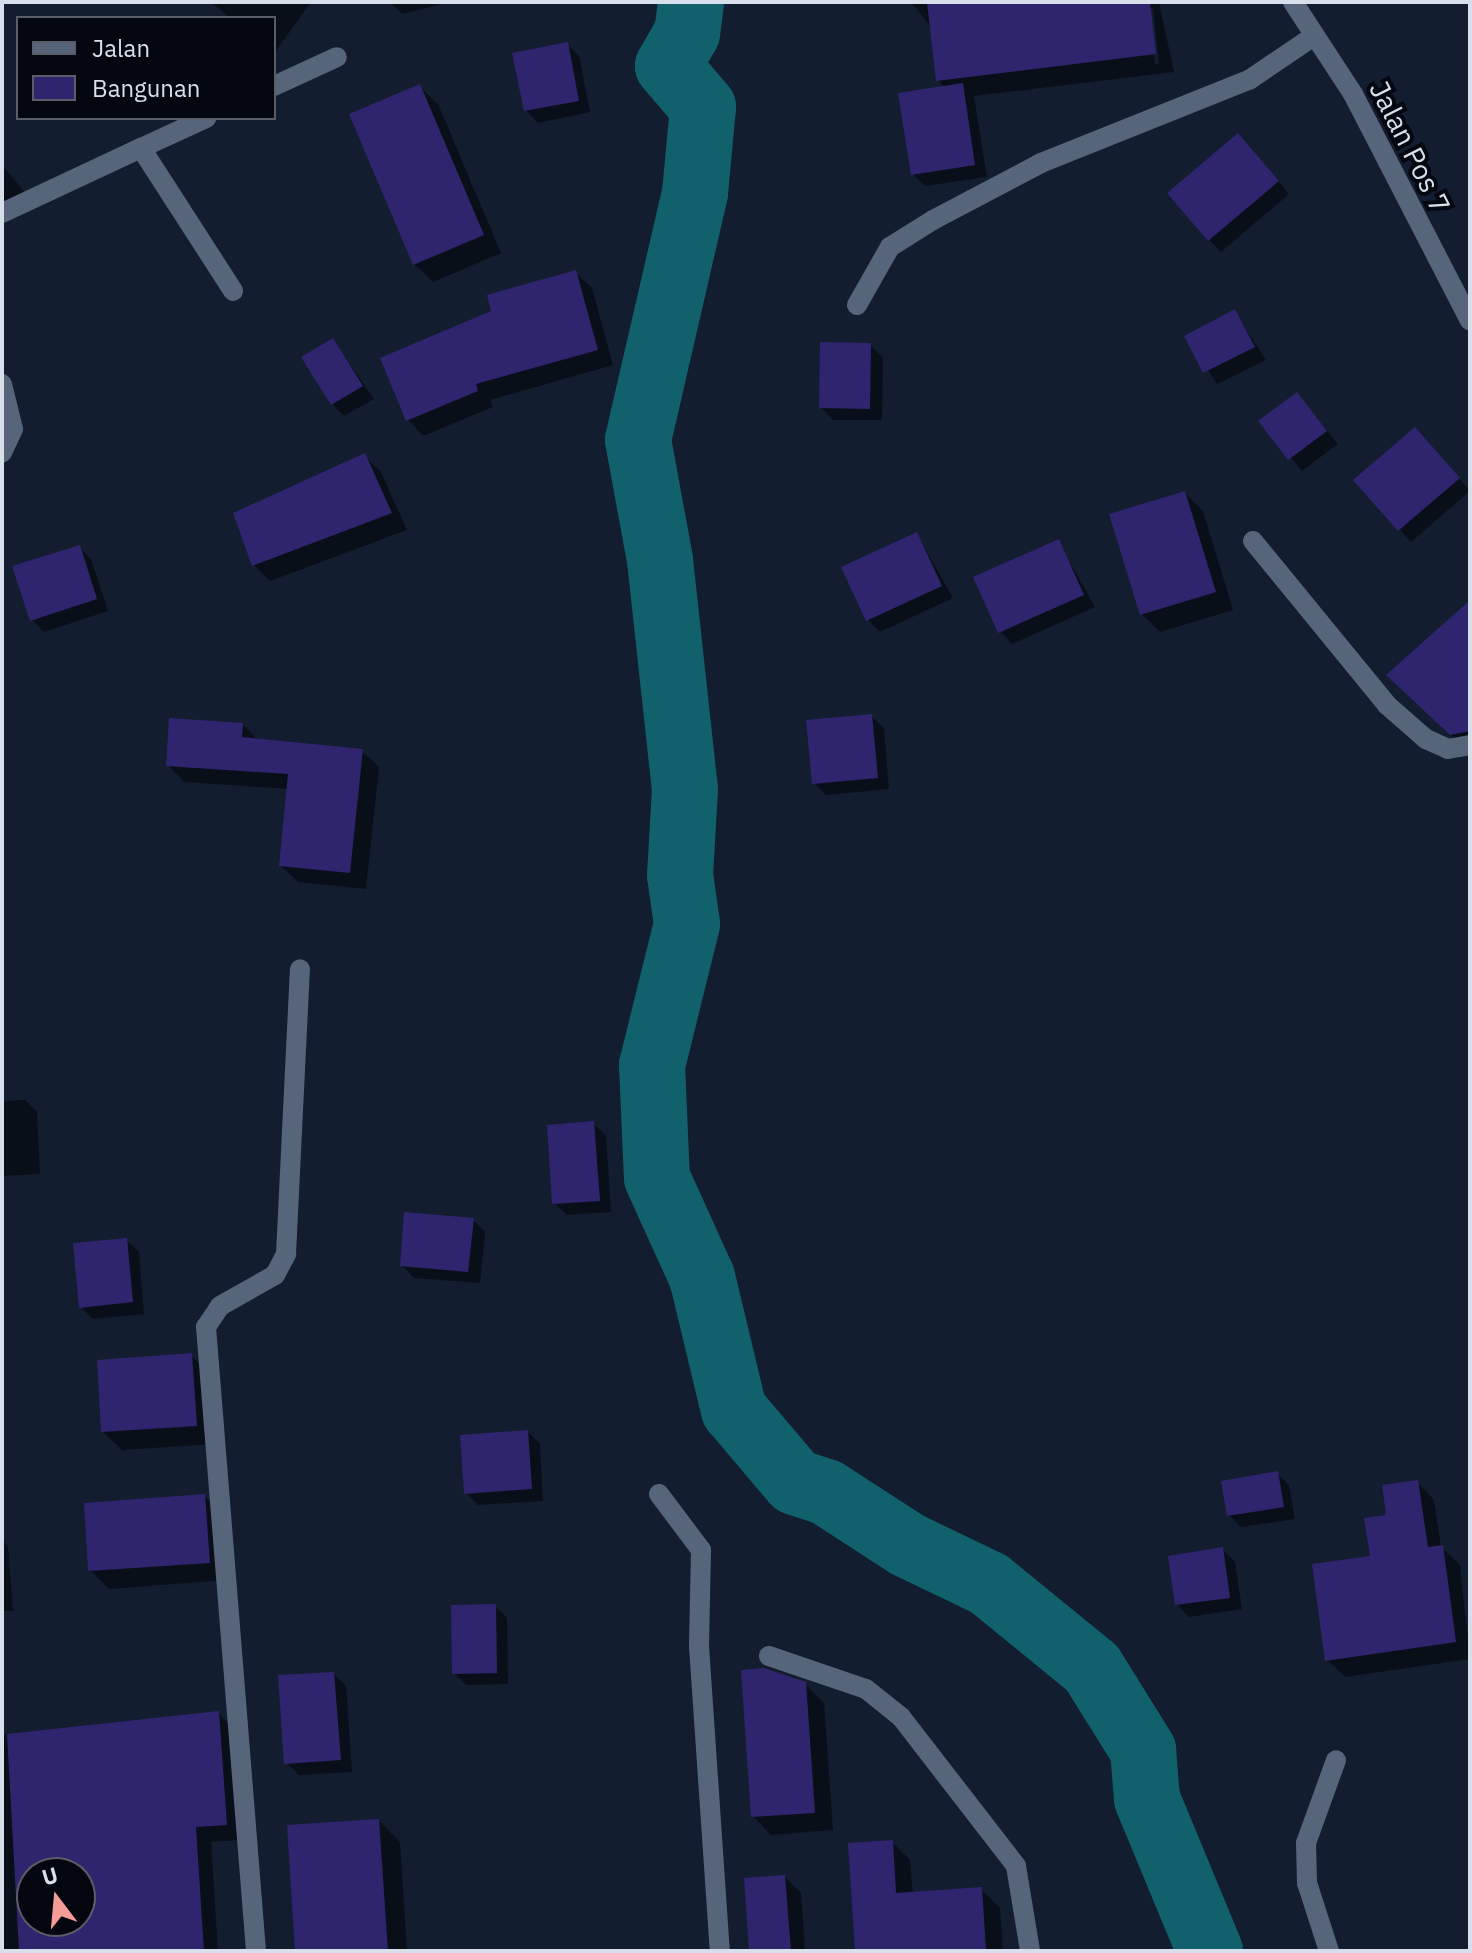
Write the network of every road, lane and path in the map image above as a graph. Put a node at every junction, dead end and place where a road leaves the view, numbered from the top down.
1 (1293, 2) edge
2 (1314, 36) junction
3 (337, 57) dead end
4 (276, 85) edge
5 (202, 120) edge
6 (141, 148) junction
7 (2, 213) edge
8 (233, 291) dead end
9 (857, 305) dead end
10 (1470, 321) edge
11 (2, 384) edge
12 (2, 453) edge
13 (1253, 541) dead end
14 (1470, 745) edge
15 (300, 969) dead end
16 (659, 1494) dead end
17 (769, 1656) dead end
18 (1336, 1760) dead end
19 (256, 1951) edge
20 (720, 1951) edge
21 (1030, 1951) edge
22 (1329, 1951) edge

1 - 2 street, Jalan Pos 7
2 - 9 street
2 - 10 street, Jalan Pos 7
3 - 4 street
5 - 6 street
6 - 7 street
6 - 8 street
11 - 12 street
13 - 14 street
15 - 19 street
16 - 20 street
17 - 21 street
18 - 22 street

